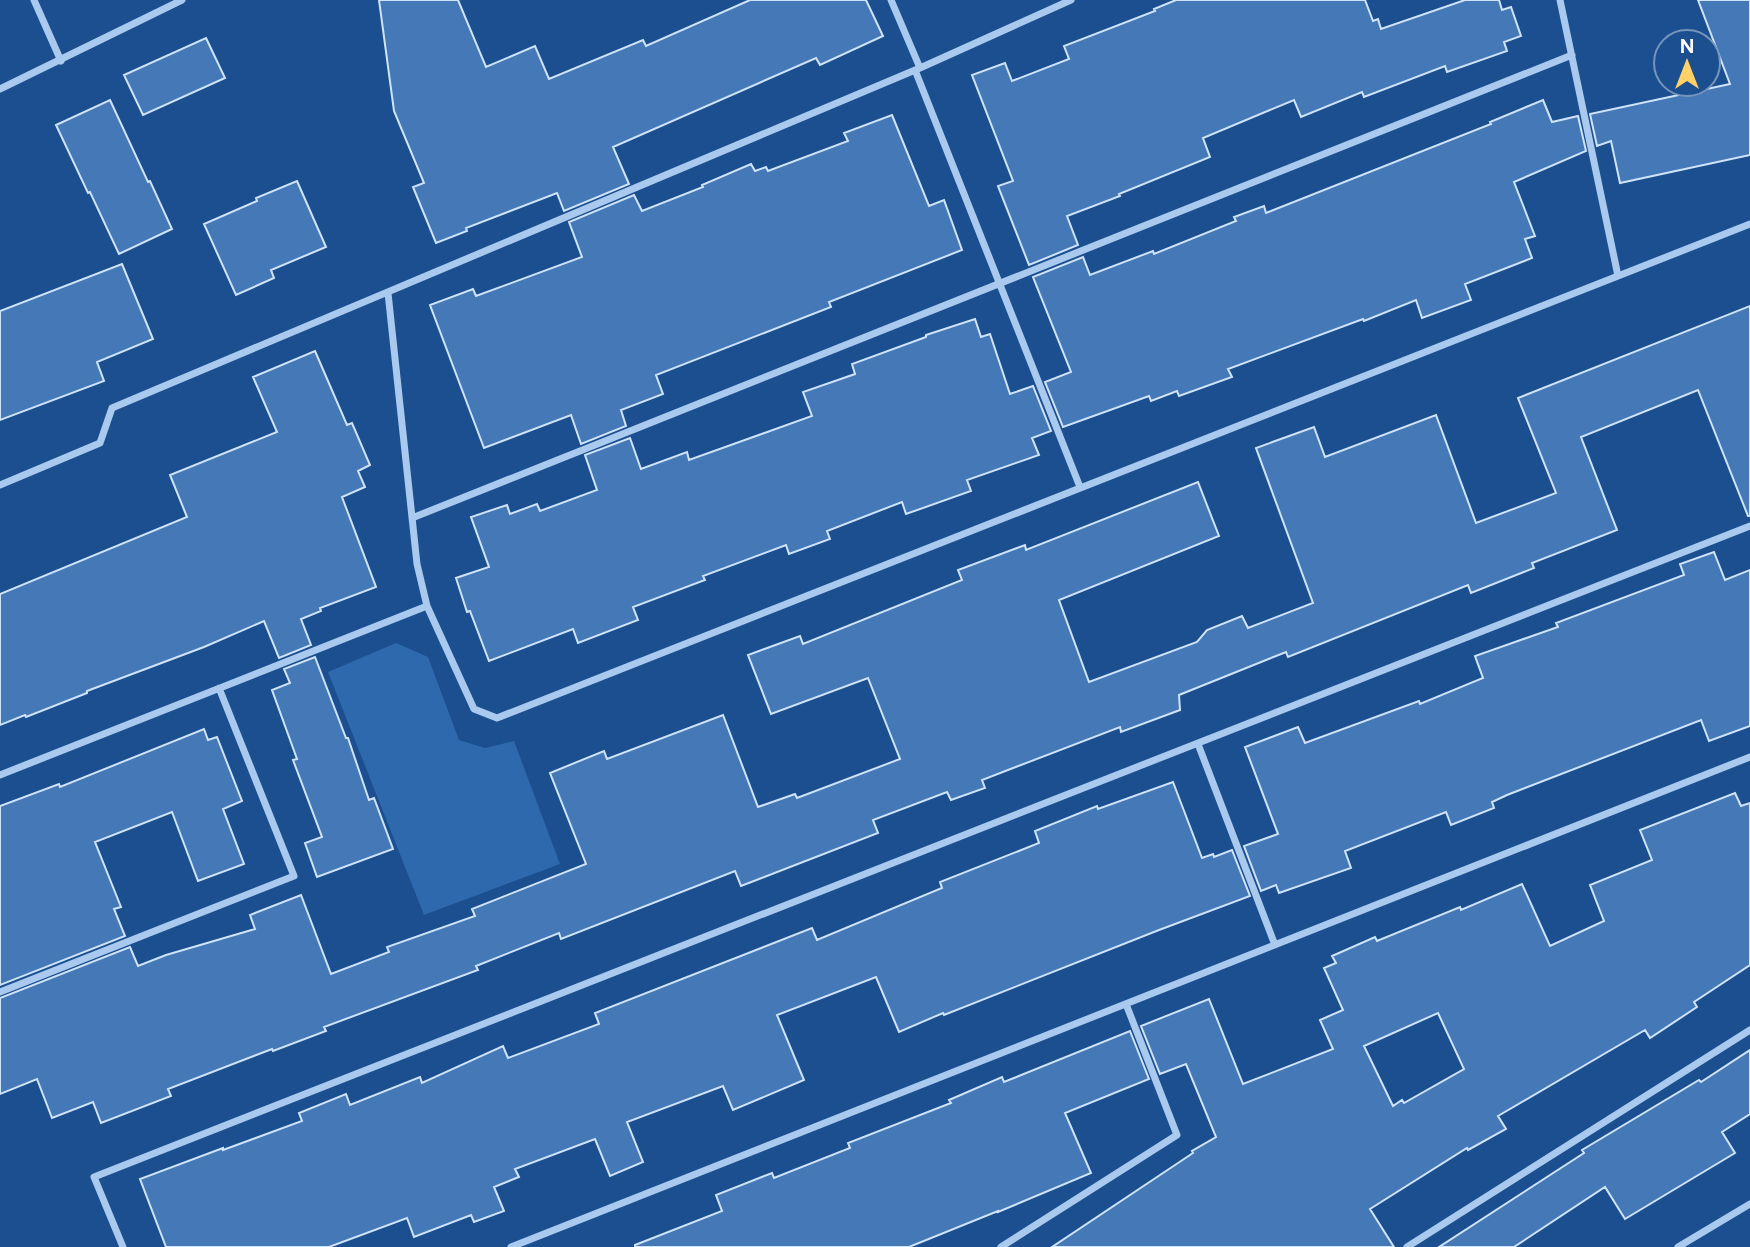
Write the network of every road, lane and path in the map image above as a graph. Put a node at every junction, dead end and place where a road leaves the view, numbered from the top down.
1 (34, 0) edge
2 (183, 0) edge
3 (891, 0) edge
4 (1072, 0) edge
5 (1560, 0) edge
6 (1572, 55) junction
7 (61, 61) junction
8 (917, 69) junction
9 (0, 89) edge
10 (1750, 224) edge
11 (1618, 276) junction
12 (1000, 284) junction
13 (388, 293) junction
14 (0, 485) edge
15 (1080, 488) junction
16 (412, 518) junction
17 (1750, 526) edge
18 (427, 606) junction
19 (219, 688) junction
20 (1198, 744) junction
21 (1750, 757) edge
22 (0, 775) edge
23 (1275, 945) junction
24 (0, 992) edge
25 (1126, 1004) junction
26 (1750, 1030) edge
27 (1750, 1204) edge
28 (123, 1247) edge
29 (511, 1247) edge
30 (1001, 1247) edge
31 (1407, 1247) edge
32 (1678, 1247) edge

1 - 7 street
2 - 7 street
3 - 8 street
4 - 8 street
5 - 6 street
6 - 11 street
6 - 12 street
7 - 9 street
8 - 12 street
8 - 13 street
10 - 11 street
11 - 15 street
12 - 15 street
12 - 16 street
13 - 14 street
13 - 16 street
15 - 18 street
16 - 18 street
17 - 20 street
18 - 19 street
19 - 22 street
19 - 24 street
20 - 23 street
20 - 28 street
21 - 23 street
23 - 25 street
25 - 29 street
25 - 30 street
26 - 31 street
27 - 32 street

